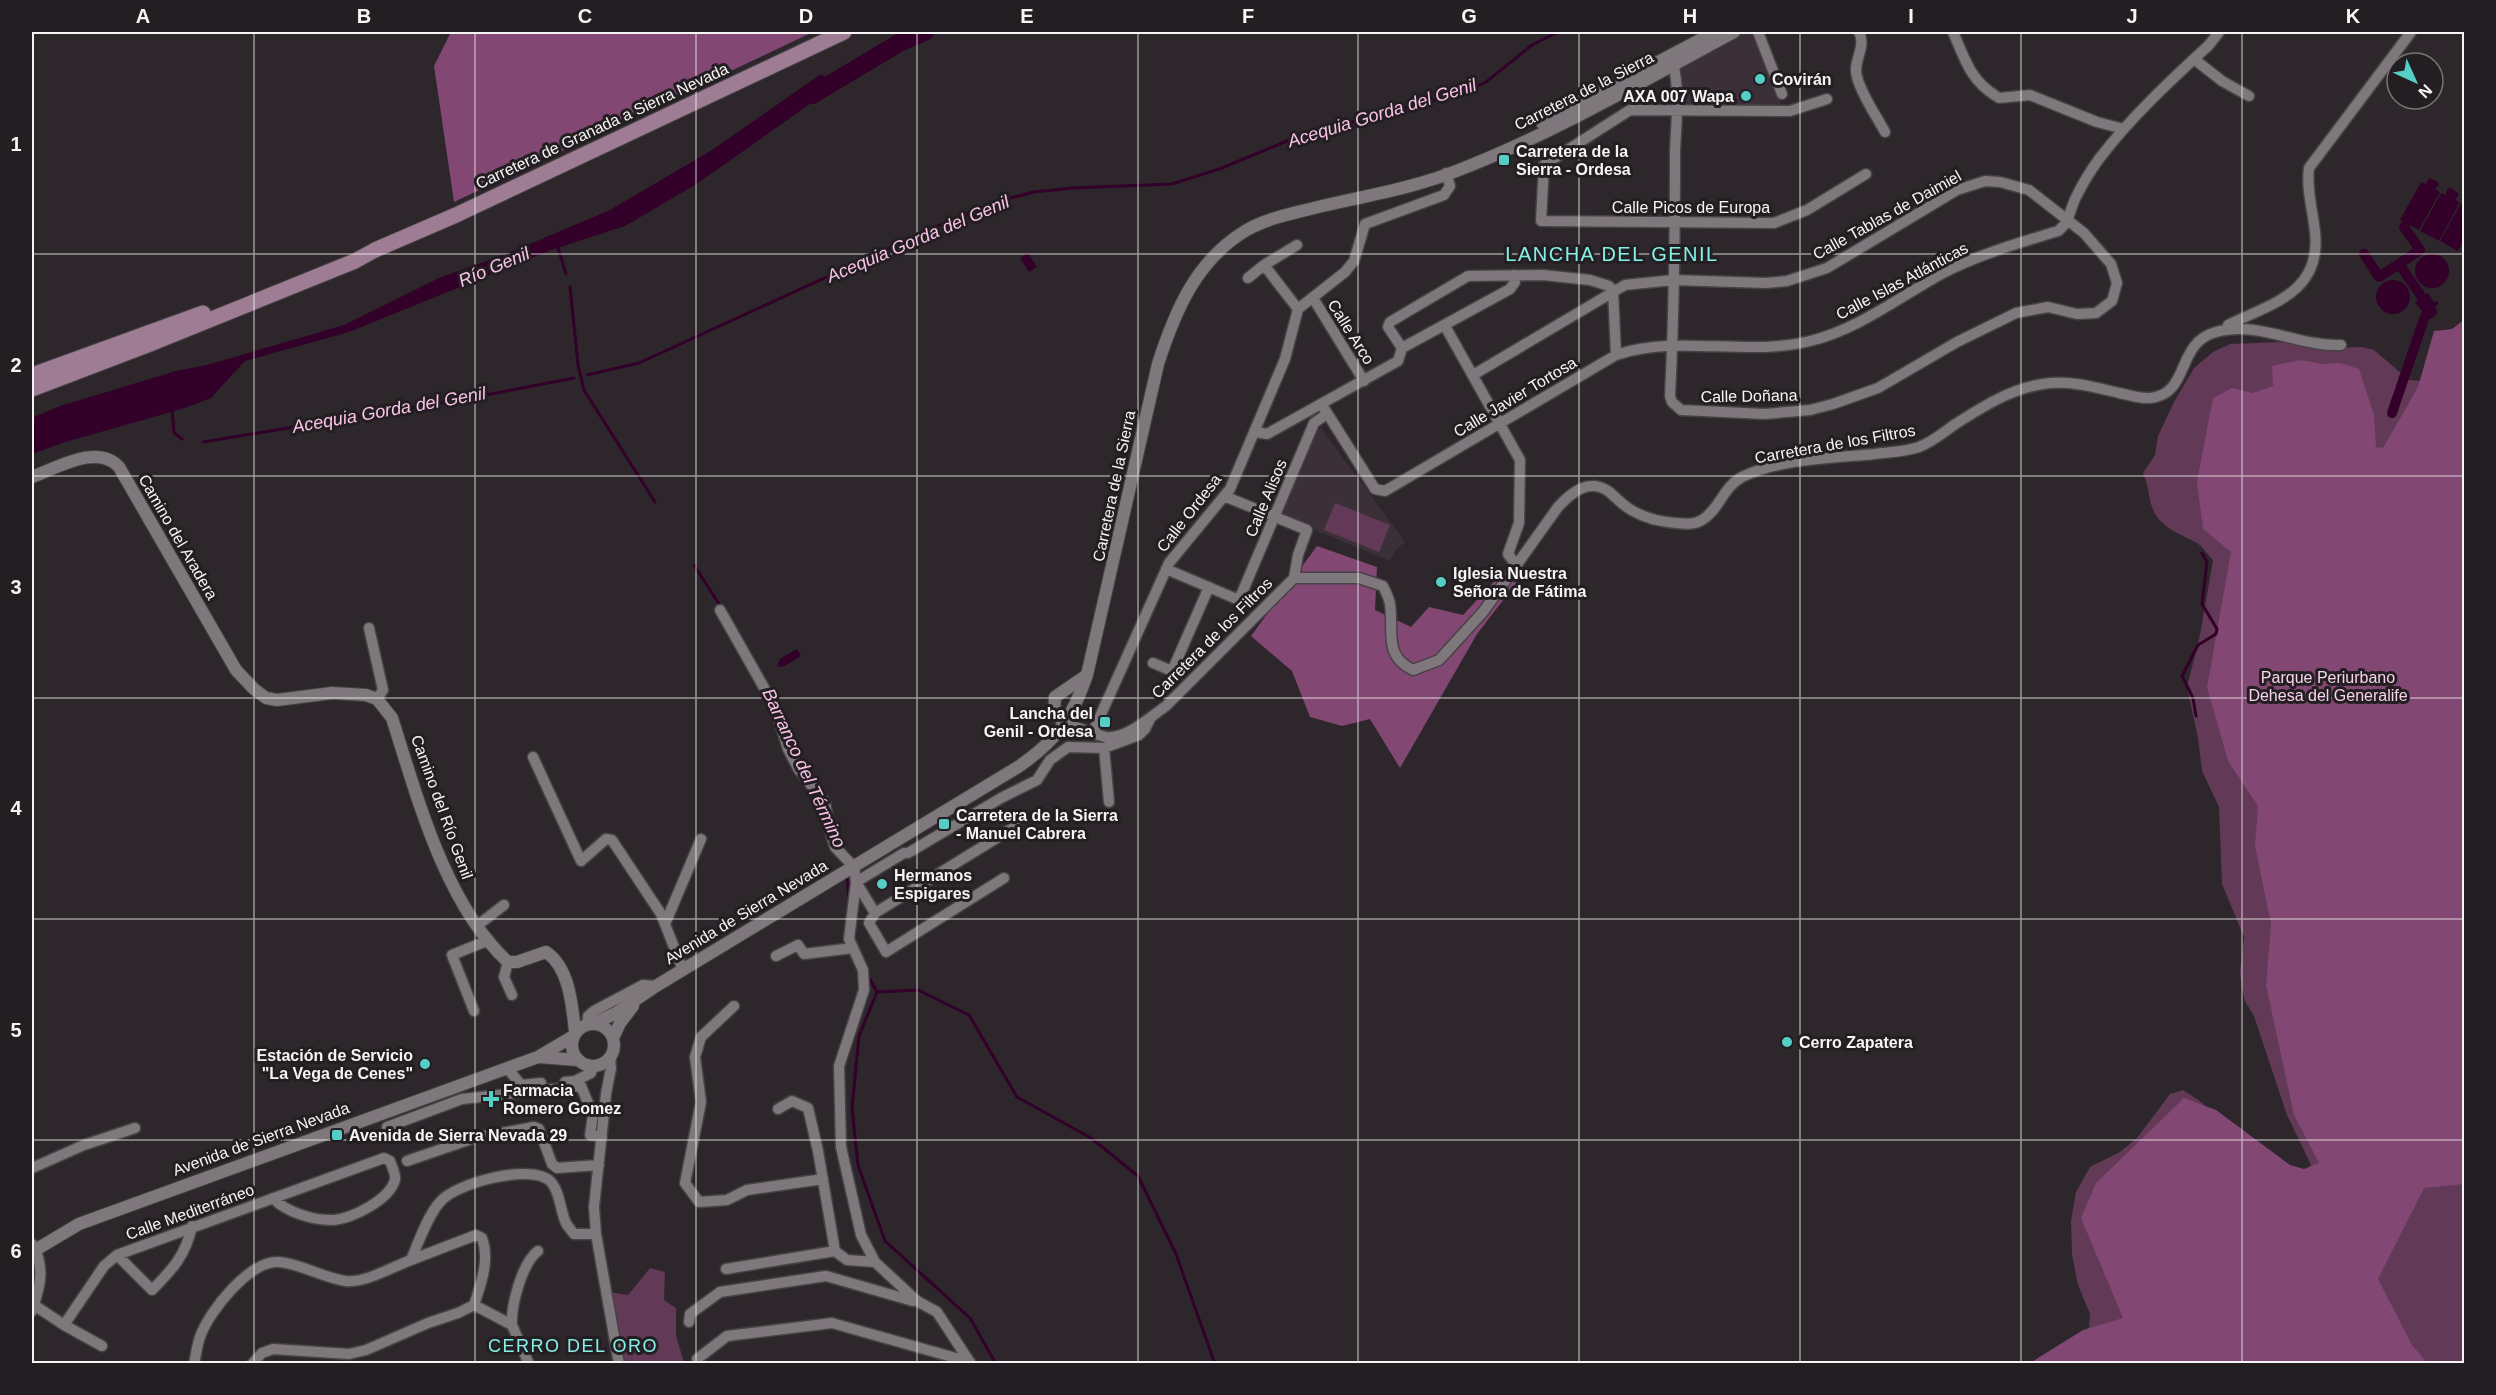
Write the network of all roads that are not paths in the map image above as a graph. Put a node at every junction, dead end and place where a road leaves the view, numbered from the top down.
1 (844, 32) edge
2 (1734, 32) edge
3 (1758, 32) edge
4 (1859, 32) edge
5 (1953, 32) edge
6 (2219, 32) edge
7 (2411, 32) edge
8 (1713, 33) edge
9 (2194, 59) junction
10 (1673, 64) junction
11 (1621, 81) junction
12 (2249, 96) dead end
13 (1827, 99) dead end
14 (1786, 102) junction
15 (1676, 111) junction
16 (2124, 129) junction
17 (1884, 132) dead end
18 (1446, 173) junction
19 (1866, 174) dead end
20 (2068, 221) junction
21 (1675, 222) junction
22 (1297, 245) dead end
23 (375, 250) junction
24 (1264, 265) junction
25 (1514, 275) junction
26 (1248, 278) dead end
27 (1673, 280) junction
28 (1613, 290) junction
29 (1313, 298) junction
30 (1298, 309) junction
31 (1445, 326) junction
32 (2227, 330) junction
33 (2341, 345) dead end
34 (1672, 347) junction
35 (1401, 348) junction
36 (1616, 355) junction
37 (32, 375) edge
38 (1473, 375) junction
39 (1364, 381) junction
40 (32, 389) edge
41 (1325, 409) junction
42 (1500, 423) junction
43 (1256, 432) junction
44 (32, 477) edge
45 (1224, 496) junction
46 (1274, 517) junction
47 (1517, 566) junction
48 (1166, 569) junction
49 (1294, 578) junction
50 (1209, 587) junction
51 (720, 609) dead end
52 (369, 628) dead end
53 (1153, 663) dead end
54 (1087, 675) junction
55 (377, 699) junction
56 (1151, 716) junction
57 (1065, 723) junction
58 (1094, 732) junction
59 (1104, 748) junction
60 (533, 757) dead end
61 (1109, 802) dead end
62 (1016, 826) dead end
63 (701, 839) dead end
64 (854, 867) junction
65 (1004, 879) dead end
66 (856, 882) junction
67 (504, 905) dead end
68 (875, 913) junction
69 (665, 924) junction
70 (478, 925) junction
71 (489, 940) junction
72 (853, 948) junction
73 (776, 956) dead end
74 (508, 962) junction
75 (682, 970) junction
76 (656, 986) junction
77 (512, 995) dead end
78 (637, 1000) junction
79 (734, 1006) dead end
80 (574, 1009) junction
81 (474, 1011) dead end
82 (590, 1024) junction
83 (573, 1034) junction
84 (613, 1038) junction
85 (538, 1057) junction
86 (610, 1059) junction
87 (577, 1060) junction
88 (594, 1067) junction
89 (507, 1068) junction
90 (606, 1094) junction
91 (778, 1109) dead end
92 (387, 1127) dead end
93 (135, 1128) dead end
94 (602, 1137) junction
95 (407, 1161) dead end
96 (599, 1165) junction
97 (32, 1168) edge
98 (823, 1179) junction
99 (273, 1198) junction
100 (192, 1226) junction
101 (596, 1234) junction
102 (33, 1249) edge
103 (538, 1251) dead end
104 (835, 1251) junction
105 (117, 1255) junction
106 (411, 1260) junction
107 (875, 1262) junction
108 (726, 1269) dead end
109 (917, 1301) junction
110 (474, 1305) junction
111 (32, 1307) edge
112 (688, 1322) dead end
113 (64, 1325) junction
114 (512, 1325) junction
115 (102, 1346) dead end
116 (697, 1359) dead end
117 (971, 1363) edge
118 (194, 1364) edge
119 (252, 1364) edge
120 (529, 1364) edge
121 (619, 1364) edge

1 - 23 main road, Carretera de Granada a Sierra Nevada
2 - 10 street, Carretera de la Sierra
3 - 14 street
4 - 17 street
5 - 16 street
6 - 9 street
7 - 32 street
8 - 10 street
8 - 11 street, Carretera de la Sierra
9 - 12 street
9 - 16 street
10 - 11 street
10 - 15 street, Calle Doñana
10 - 18 street, Carretera de la Sierra
11 - 18 street, Carretera de la Sierra
13 - 14 street
14 - 15 street
15 - 21 street, Calle Doñana
15 - 21 street, Calle Picos de Europa
16 - 20 street
18 - 29 street
18 - 54 street, Carretera de la Sierra
19 - 21 street, Calle Picos de Europa
20 - 27 street, Calle Tablas de Daimiel
20 - 34 street, Calle Islas Atlánticas
20 - 34 street, Calle Doñana
21 - 27 street, Calle Doñana
22 - 24 street
23 - 37 main road, Carretera de Granada a Sierra Nevada
23 - 40 main road, Carretera de Granada a Sierra Nevada
24 - 26 street
24 - 30 street
25 - 28 street
25 - 31 street
25 - 35 street
27 - 28 street, Calle Tablas de Daimiel
27 - 34 street, Calle Doñana
28 - 36 street
28 - 38 street, Calle Tablas de Daimiel
29 - 30 street
29 - 39 street, Calle Arco
30 - 43 street, Calle Ordesa
31 - 35 street
31 - 38 street
32 - 33 street, Carretera de los Filtros
32 - 47 street, Carretera de los Filtros
34 - 36 street, Calle Javier Tortosa
35 - 39 street
36 - 42 street, Calle Javier Tortosa
38 - 42 street
39 - 41 street
41 - 42 street, Calle Javier Tortosa
41 - 43 street
41 - 46 street, Calle Alisos
42 - 47 street
43 - 45 street, Calle Ordesa
44 - 55 street, Camino del Aradera
45 - 46 street
45 - 48 street, Calle Ordesa
46 - 49 street
46 - 50 street, Calle Alisos
47 - 49 street, Carretera de los Filtros
48 - 50 street
48 - 58 street, Calle Ordesa
49 - 56 street, Carretera de los Filtros
50 - 53 street
51 - 64 street
52 - 55 street
54 - 57 street, Carretera de la Sierra
54 - 57 street
55 - 70 street, Camino del Río Genil
56 - 58 street, Carretera de los Filtros
56 - 59 street
57 - 58 street, Carretera de los Filtros
57 - 64 street, Carretera de la Sierra
59 - 61 street
59 - 66 street
60 - 69 street
62 - 68 street
63 - 69 street
64 - 66 street
64 - 75 street, Avenida de Sierra Nevada
65 - 68 street
66 - 68 street
66 - 72 street
67 - 70 street
69 - 75 street
70 - 71 street, Camino del Río Genil
71 - 74 street, Camino del Río Genil
71 - 81 street
72 - 73 street
72 - 107 street
74 - 77 street
74 - 80 street
75 - 76 street, Avenida de Sierra Nevada
76 - 78 street, Avenida de Sierra Nevada
76 - 82 street, Avenida de Sierra Nevada
78 - 82 street, Avenida de Sierra Nevada
78 - 84 street, Avenida de Sierra Nevada
79 - 98 street
80 - 82 street
80 - 83 street
82 - 83 street
82 - 84 street
83 - 85 street, Avenida de Sierra Nevada
83 - 87 street
84 - 86 street
85 - 87 street, Avenida de Sierra Nevada
85 - 89 street, Avenida de Sierra Nevada
86 - 88 street
86 - 90 street
87 - 88 street
88 - 89 street
88 - 90 street
89 - 102 street, Avenida de Sierra Nevada
90 - 94 street
91 - 98 street
92 - 94 street
93 - 97 street
94 - 96 street
95 - 96 street
96 - 101 street
98 - 104 street
99 - 99 street, Calle Mediterráneo
99 - 100 street, Calle Mediterráneo
100 - 105 street, Calle Mediterráneo
100 - 105 street
101 - 106 street
101 - 121 street
102 - 111 street
103 - 114 street
104 - 107 street
104 - 108 street
105 - 113 street
106 - 110 street
106 - 118 street
107 - 109 street
109 - 112 street
109 - 117 street
110 - 114 street
110 - 119 street
111 - 113 street
113 - 115 street
114 - 120 street
116 - 117 street

